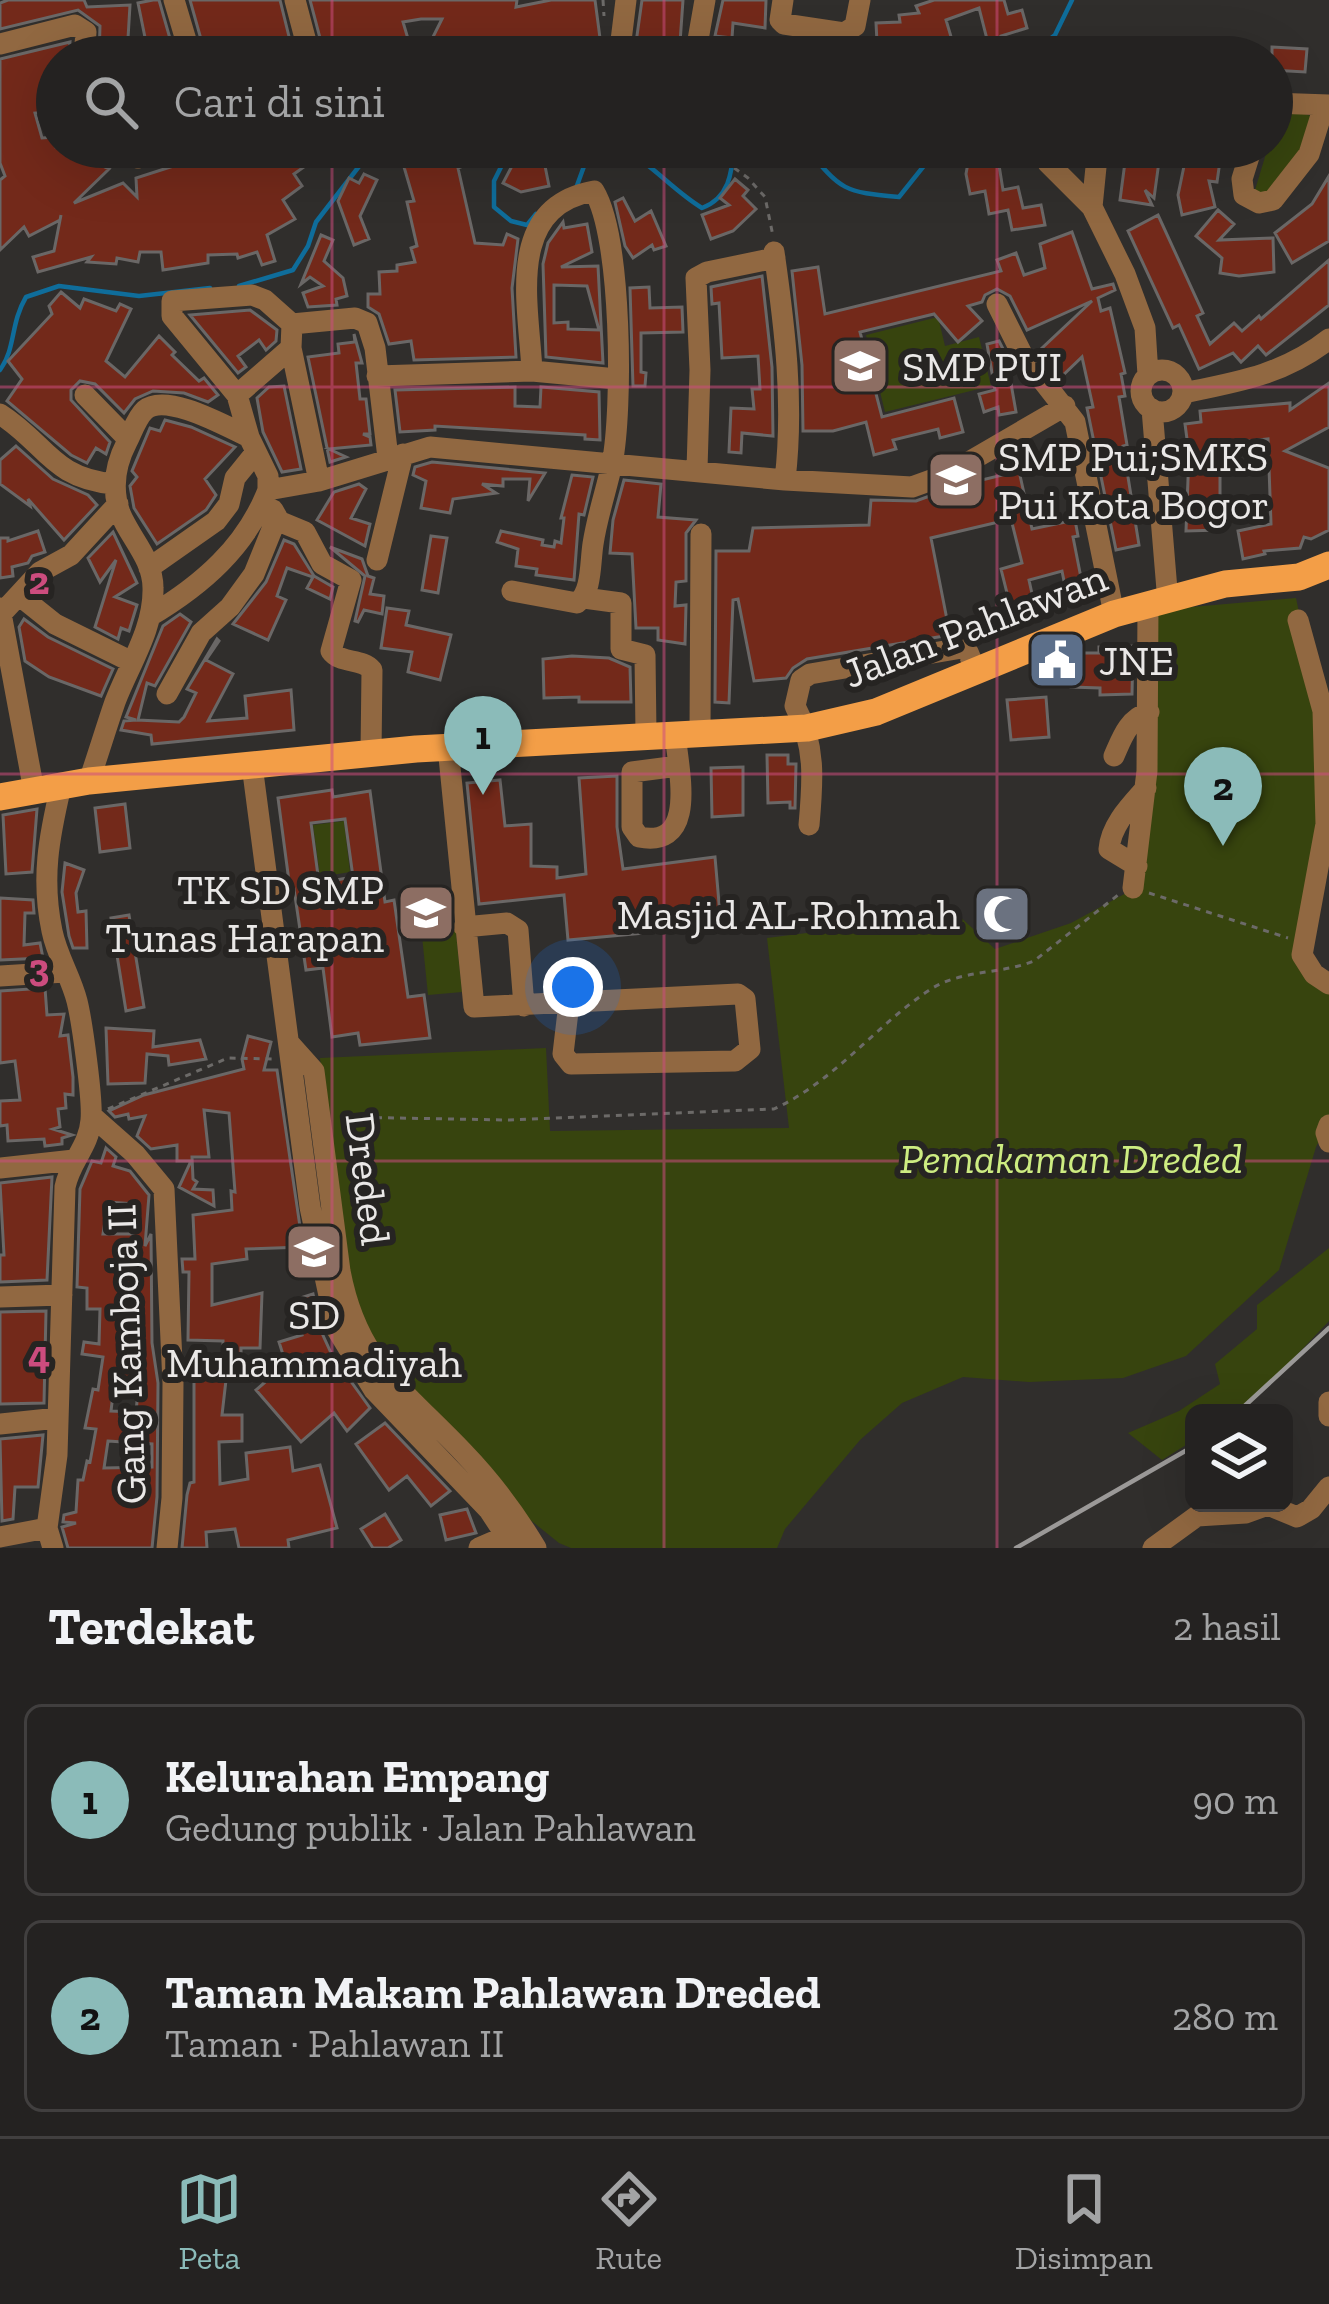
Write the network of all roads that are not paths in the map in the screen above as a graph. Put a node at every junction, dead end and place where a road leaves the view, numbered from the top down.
1 (174, 0) edge
2 (295, 0) edge
3 (626, 0) edge
4 (705, 0) edge
5 (783, 0) edge
6 (860, 0) edge
7 (86, 36) edge
8 (185, 36) edge
9 (304, 36) edge
10 (622, 36) edge
11 (699, 36) edge
12 (0, 44) edge
13 (1293, 104) edge
14 (1326, 106) edge
15 (1053, 168) edge
16 (1096, 168) edge
17 (1245, 168) edge
18 (1092, 207) junction
19 (998, 304) dead end
20 (292, 324) junction
21 (1329, 339) edge
22 (291, 348) junction
23 (532, 371) junction
24 (1148, 375) junction
25 (377, 376) junction
26 (616, 379) junction
27 (1183, 393) junction
28 (85, 395) dead end
29 (237, 395) junction
30 (1065, 406) junction
31 (1152, 410) junction
32 (0, 414) edge
33 (128, 439) junction
34 (252, 445) junction
35 (395, 456) junction
36 (612, 461) junction
37 (697, 469) junction
38 (785, 480) junction
39 (319, 481) junction
40 (116, 494) junction
41 (269, 504) junction
42 (701, 534) dead end
43 (377, 560) dead end
44 (1329, 565) edge
45 (149, 568) junction
46 (512, 591) dead end
47 (584, 598) junction
48 (1158, 604) junction
49 (7, 606) edge
50 (1114, 614) junction
51 (150, 616) junction
52 (1298, 620) dead end
53 (132, 662) junction
54 (976, 671) junction
55 (167, 694) dead end
56 (1149, 712) junction
57 (1326, 712) edge
58 (807, 728) junction
59 (688, 733) junction
60 (646, 734) junction
61 (448, 747) junction
62 (371, 753) junction
63 (1114, 756) dead end
64 (252, 765) junction
65 (678, 766) dead end
66 (89, 781) junction
67 (47, 788) junction
68 (0, 797) edge
69 (809, 825) dead end
70 (1135, 877) road end
71 (1323, 880) edge
72 (464, 927) junction
73 (65, 972) junction
74 (0, 976) edge
75 (1329, 984) edge
76 (569, 1004) junction
77 (524, 1006) junction
78 (92, 1116) junction
79 (1329, 1124) edge
80 (1329, 1142) edge
81 (74, 1160) junction
82 (0, 1168) edge
83 (62, 1294) junction
84 (0, 1298) edge
85 (1329, 1402) edge
86 (1329, 1416) edge
87 (58, 1418) junction
88 (0, 1424) edge
89 (1329, 1486) edge
90 (0, 1537) edge
91 (50, 1538) edge
92 (510, 1540) edge
93 (166, 1548) edge
94 (478, 1548) edge
95 (536, 1548) edge
96 (1153, 1548) edge

1 - 8 street
2 - 9 street
3 - 10 street
4 - 11 street
5 - 6 street
7 - 12 street
13 - 14 street
14 - 17 street
15 - 18 street
16 - 18 street
18 - 24 street
19 - 30 street
20 - 22 street
20 - 25 street
20 - 29 street
21 - 27 street
22 - 29 street
22 - 39 street
23 - 25 street
23 - 26 street
23 - 26 street
24 - 27 street
24 - 31 street
25 - 35 street
26 - 36 street
27 - 31 street
28 - 33 street
29 - 34 street
30 - 38 street
30 - 50 street
31 - 48 street
32 - 40 street
33 - 34 street
33 - 40 street
34 - 41 street
34 - 45 street
35 - 36 street
35 - 39 street
35 - 43 street
36 - 37 street
36 - 47 street
37 - 38 street
37 - 38 street
39 - 41 street
40 - 45 street
40 - 49 street
41 - 51 street
41 - 55 street
41 - 62 street
42 - 59 street
44 - 48 main road, Jalan Pahlawan
45 - 51 street
46 - 47 street
47 - 60 street
48 - 50 main road, Jalan Pahlawan
48 - 56 street
49 - 53 street
49 - 67 street
50 - 54 main road, Jalan Pahlawan
51 - 53 street
52 - 57 street
53 - 66 street
54 - 58 main road, Jalan Pahlawan
54 - 58 street
56 - 63 street
56 - 70 street
57 - 71 street
58 - 59 main road, Jalan Pahlawan
58 - 69 street
59 - 60 main road, Jalan Pahlawan
59 - 65 street
60 - 61 main road, Jalan Pahlawan
61 - 62 main road, Jalan Pahlawan
61 - 72 street
62 - 64 main road, Jalan Pahlawan
64 - 66 main road, Jalan Pahlawan
64 - 92 street
66 - 67 main road, Jalan Pahlawan
67 - 68 main road, Jalan Pahlawan
67 - 73 street
71 - 75 street
72 - 77 street
72 - 77 street
73 - 74 street
73 - 78 street
76 - 76 street
76 - 77 street
78 - 81 street
78 - 93 street, Gang Kamboja II
79 - 80 street
81 - 82 street
81 - 83 street
83 - 84 street
83 - 87 street
85 - 86 street
87 - 88 street
87 - 91 street
89 - 96 street
90 - 91 street
92 - 94 street
92 - 95 street

